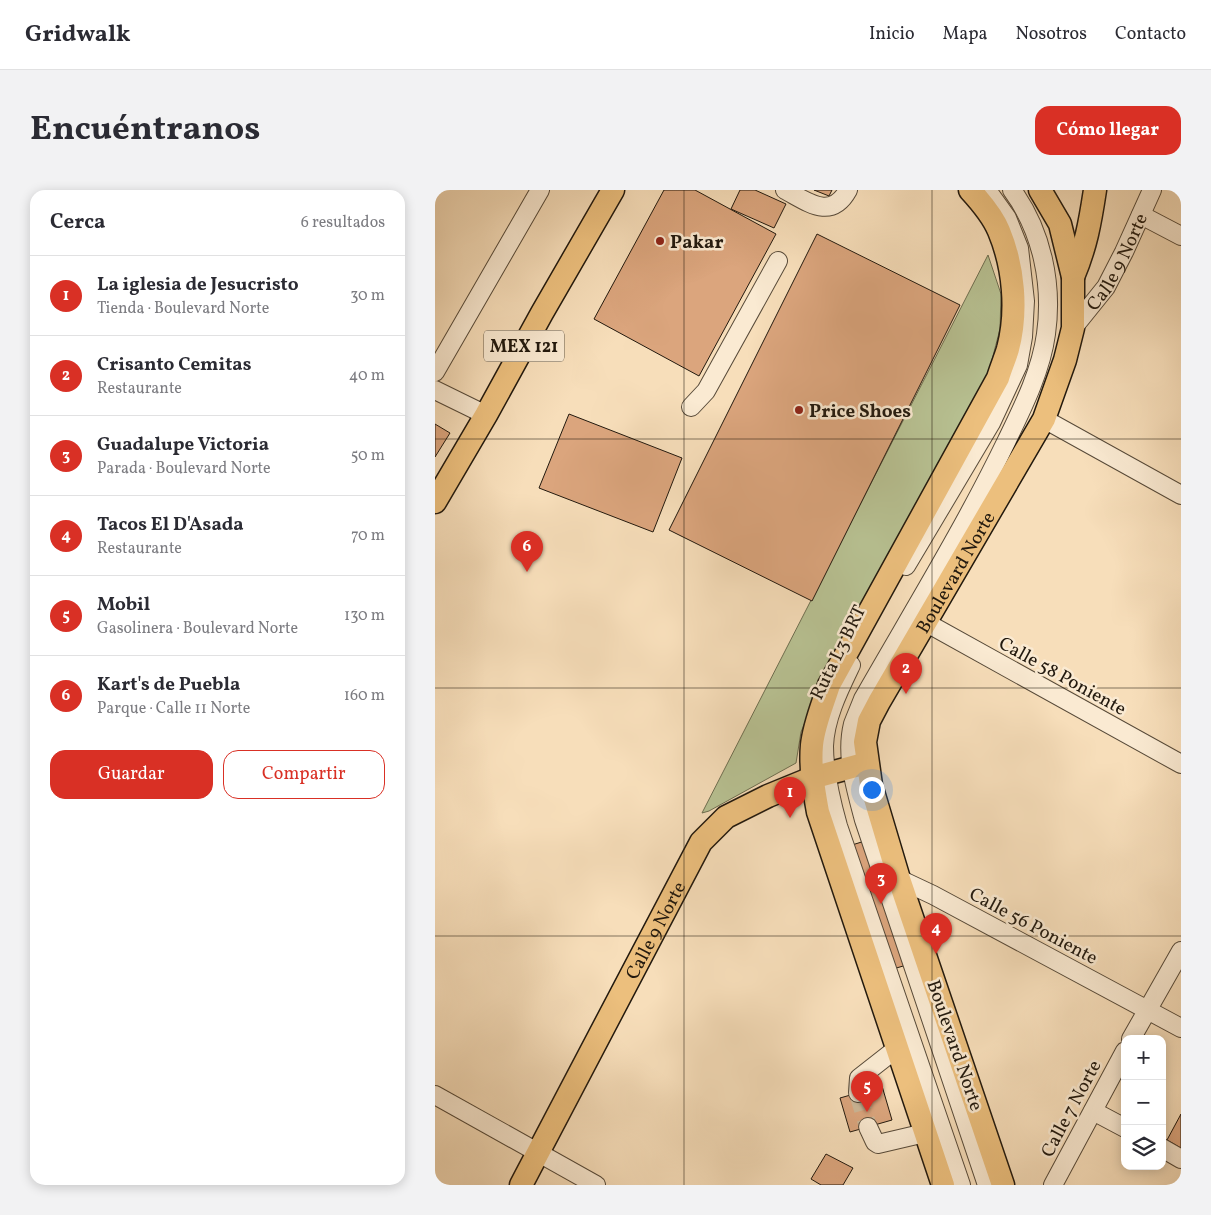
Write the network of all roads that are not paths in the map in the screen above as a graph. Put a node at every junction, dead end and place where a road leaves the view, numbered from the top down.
1 (540, 190) edge
2 (613, 190) edge
3 (785, 190) edge
4 (848, 190) edge
5 (970, 190) edge
6 (987, 190) edge
7 (1012, 190) edge
8 (1040, 190) edge
9 (1095, 190) edge
10 (1152, 190) edge
11 (1141, 215) junction
12 (1181, 236) edge
13 (779, 262) dead end
14 (1073, 277) junction
15 (1073, 328) junction
16 (435, 372) edge
17 (435, 390) edge
18 (691, 407) dead end
19 (486, 415) junction
20 (1044, 419) junction
21 (1181, 495) edge
22 (435, 502) edge
23 (925, 622) junction
24 (1181, 764) edge
25 (859, 765) junction
26 (819, 776) junction
27 (899, 879) junction
28 (1181, 951) edge
29 (1146, 1010) junction
30 (1181, 1028) edge
31 (1133, 1035) edge
32 (896, 1049) junction
33 (1121, 1058) edge
34 (858, 1093) tunnel mouth
35 (435, 1095) edge
36 (1093, 1111) junction
37 (1121, 1126) edge
38 (868, 1127) tunnel mouth
39 (925, 1133) junction
40 (1166, 1150) edge
41 (537, 1153) junction
42 (1181, 1159) edge
43 (521, 1185) edge
44 (596, 1185) edge
45 (943, 1185) edge
46 (961, 1185) edge
47 (987, 1185) edge
48 (1003, 1185) edge
49 (1053, 1185) edge

1 - 16 street
2 - 19 main road, MEX 121
3 - 4 street
5 - 26 main road
6 - 26 street, Ruta L3 BRT
7 - 25 street
8 - 14 main road, Boulevard Norte
9 - 14 main road, Calle 9 Norte
10 - 11 street, Calle 9 Norte
11 - 12 street
11 - 15 street, Calle 9 Norte
13 - 18 street
14 - 15 main road, Boulevard Norte
15 - 20 main road, Boulevard Norte
17 - 19 street
19 - 22 main road, MEX 121
20 - 21 street
20 - 23 main road, Boulevard Norte
23 - 24 street, Calle 58 Poniente
23 - 25 main road, Boulevard Norte
25 - 26 main road, Calle 9 Norte
25 - 27 main road, Boulevard Norte
25 - 47 street
26 - 32 main road
26 - 41 main road, Calle 9 Norte
26 - 46 street, Ruta L3 BRT
27 - 29 street, Calle 56 Poniente
27 - 48 main road, Boulevard Norte
28 - 29 street
29 - 30 street, Calle 56 Poniente
29 - 31 street
32 - 34 street
32 - 39 main road
33 - 36 street, Calle 7 Norte
35 - 41 street
36 - 37 street
36 - 49 street, Calle 7 Norte
38 - 39 street
39 - 45 main road
40 - 42 street
41 - 43 main road, Calle 9 Norte
41 - 44 street

